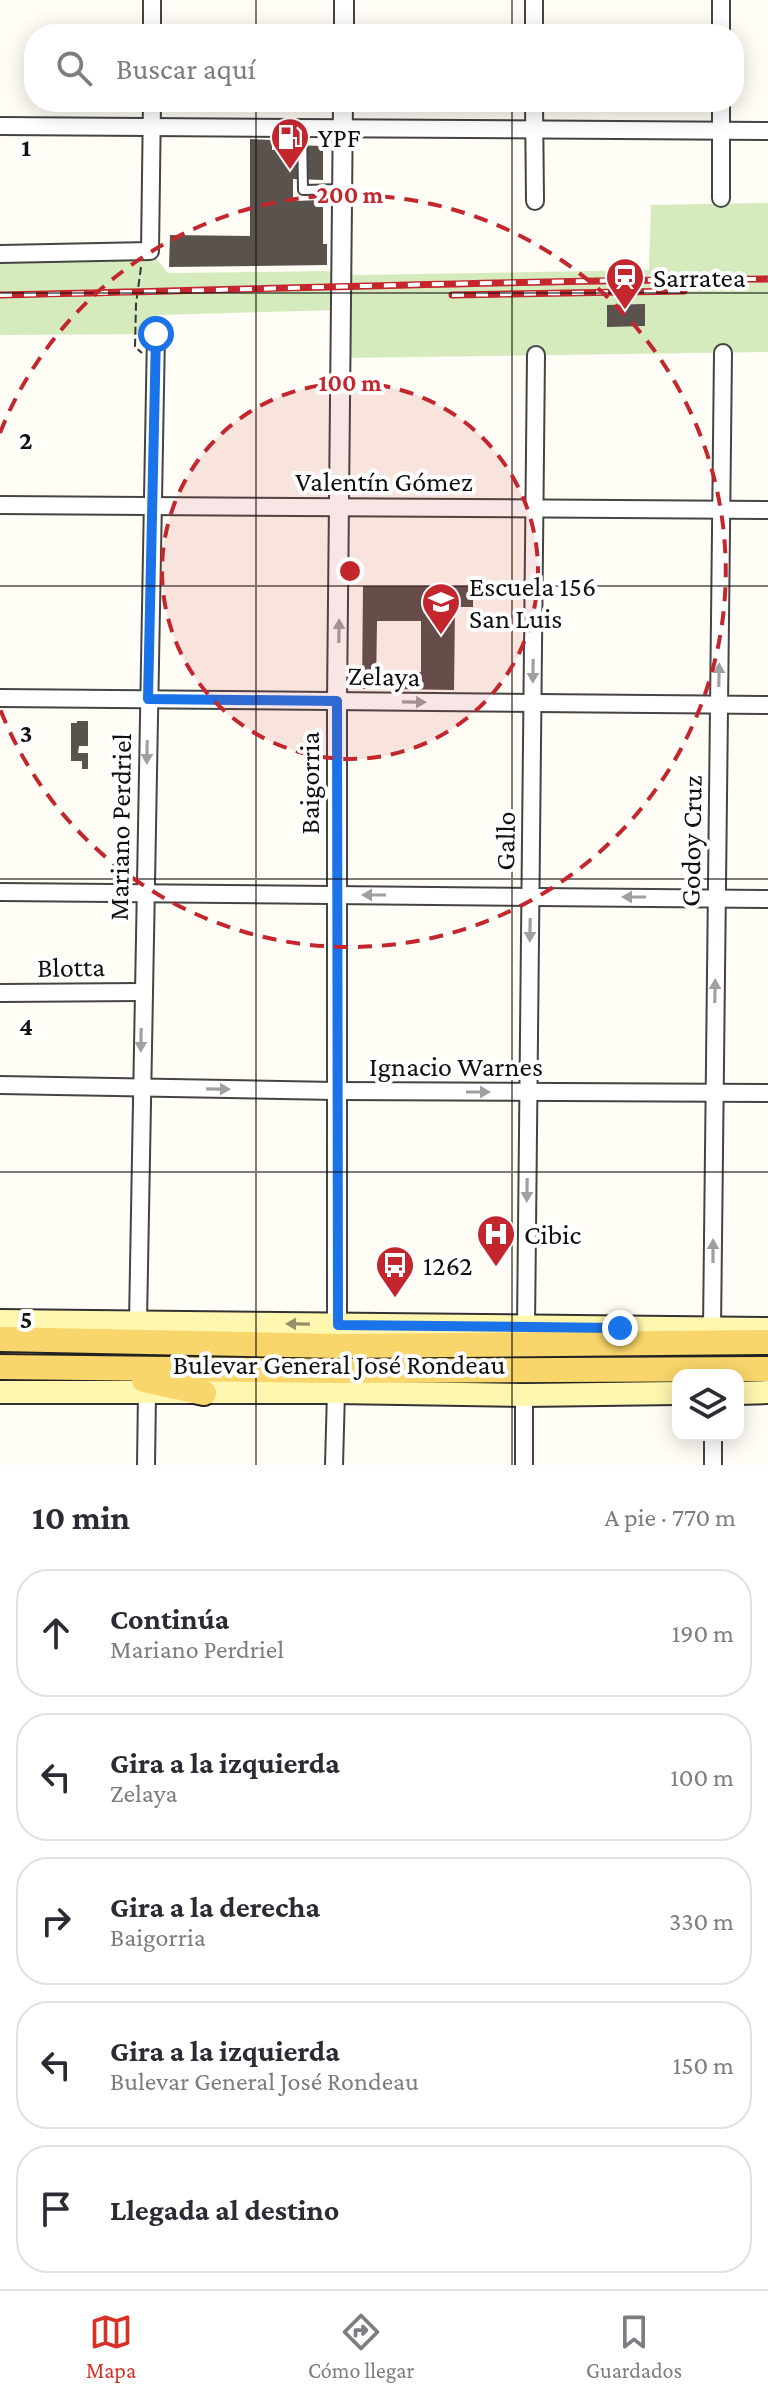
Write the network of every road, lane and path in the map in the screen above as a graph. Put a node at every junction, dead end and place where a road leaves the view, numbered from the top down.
1 (152, 0) edge
2 (344, 0) edge
3 (534, 0) edge
4 (721, 0) edge
5 (152, 24) edge
6 (344, 24) edge
7 (534, 24) edge
8 (721, 24) edge
9 (152, 112) edge
10 (343, 112) edge
11 (534, 112) edge
12 (721, 112) edge
13 (0, 126) edge
14 (152, 127) junction
15 (302, 128) junction
16 (343, 128) junction
17 (534, 130) junction
18 (721, 131) junction
19 (768, 131) edge
20 (343, 189) junction
21 (721, 198) dead end
22 (535, 201) dead end
23 (150, 251) junction
24 (0, 254) edge
25 (156, 334) dead end
26 (155, 353) junction
27 (723, 353) dead end
28 (536, 355) dead end
29 (0, 505) edge
30 (152, 506) junction
31 (341, 507) junction
32 (534, 509) junction
33 (721, 510) junction
34 (768, 510) edge
35 (0, 698) edge
36 (148, 699) junction
37 (337, 701) junction
38 (532, 703) junction
39 (719, 705) junction
40 (768, 705) edge
41 (0, 892) edge
42 (144, 893) junction
43 (337, 895) junction
44 (530, 897) junction
45 (716, 898) junction
46 (768, 899) edge
47 (142, 992) junction
48 (0, 993) edge
49 (0, 1085) edge
50 (140, 1087) junction
51 (336, 1091) junction
52 (528, 1092) junction
53 (713, 1093) junction
54 (768, 1093) edge
55 (0, 1321) edge
56 (138, 1322) junction
57 (526, 1327) junction
58 (560, 1327) junction
59 (712, 1329) junction
60 (768, 1329) edge
61 (337, 1335) junction
62 (0, 1339) edge
63 (768, 1342) edge
64 (590, 1343) junction
65 (0, 1367) edge
66 (95, 1369) junction
67 (768, 1369) edge
68 (336, 1381) junction
69 (0, 1392) edge
70 (768, 1392) edge
71 (147, 1393) junction
72 (204, 1393) junction
73 (672, 1393) edge
74 (744, 1393) edge
75 (524, 1395) junction
76 (713, 1441) edge
77 (146, 1465) edge
78 (334, 1465) edge
79 (524, 1465) edge
80 (713, 1465) edge

1 - 5 street
2 - 6 street
3 - 7 street
4 - 8 street
9 - 14 street
10 - 16 street, Baigorria
11 - 17 street
12 - 18 street
13 - 14 street
14 - 15 street
14 - 23 street
15 - 16 street
15 - 20 lane
16 - 17 street
16 - 20 street, Baigorria
17 - 18 street
17 - 22 street
18 - 19 street
18 - 21 street
20 - 31 street, Baigorria
23 - 24 street
23 - 26 path
25 - 26 street, Mariano Perdriel
26 - 30 street, Mariano Perdriel
27 - 33 street, Godoy Cruz
28 - 32 street, Gallo
29 - 30 street, Valentín Gómez
30 - 31 street, Valentín Gómez
30 - 36 street, Mariano Perdriel
31 - 32 street, Valentín Gómez
37 -> 31 street, Baigorria
32 - 33 street, Valentín Gómez
32 -> 38 street, Gallo
33 - 34 street, Valentín Gómez
39 -> 33 street, Godoy Cruz
35 - 36 street, Zelaya
36 - 37 street, Zelaya
36 -> 42 street, Mariano Perdriel
37 -> 38 street, Zelaya
37 - 43 street, Baigorria
38 - 39 street, Zelaya
38 - 44 street, Gallo
39 - 40 street, Zelaya
39 - 45 street, Godoy Cruz
41 - 42 street
42 - 43 street
42 - 47 street, Mariano Perdriel
44 -> 43 street
43 - 51 street, Baigorria
45 -> 44 street
44 -> 52 street, Gallo
45 - 46 street
53 -> 45 street, Godoy Cruz
47 - 48 street, Blotta
47 -> 50 street, Mariano Perdriel
49 - 50 street, Ignacio Warnes
50 -> 51 street, Ignacio Warnes
50 - 56 street, Mariano Perdriel
51 -> 52 street, Ignacio Warnes
51 - 61 street, Baigorria
52 - 53 street, Ignacio Warnes
52 -> 57 street, Gallo
53 - 54 street, Ignacio Warnes
59 -> 53 street, Godoy Cruz
55 - 56 main road, Bulevar General José Rondeau
61 -> 56 main road, Bulevar General José Rondeau
57 - 58 main road, Bulevar General José Rondeau
57 - 61 main road, Bulevar General José Rondeau
58 - 59 main road, Bulevar General José Rondeau
58 - 64 main road
59 - 60 main road, Bulevar General José Rondeau
61 - 62 main road, Bulevar General José Rondeau
61 - 64 main road, Bulevar General José Rondeau
61 - 68 street, Baigorria
63 - 64 main road, Bulevar General José Rondeau
65 - 66 main road, Bulevar General José Rondeau
66 - 68 main road, Bulevar General José Rondeau
66 - 72 main road
67 - 68 main road, Bulevar General José Rondeau
68 - 72 main road, Bulevar General José Rondeau
68 - 75 main road, Bulevar General José Rondeau
68 - 78 street, Baigorria
69 - 71 main road, Bulevar General José Rondeau
70 - 74 main road
71 - 72 main road, Bulevar General José Rondeau
71 - 77 street
73 - 75 main road, Bulevar General José Rondeau
75 - 79 street
76 - 80 street

